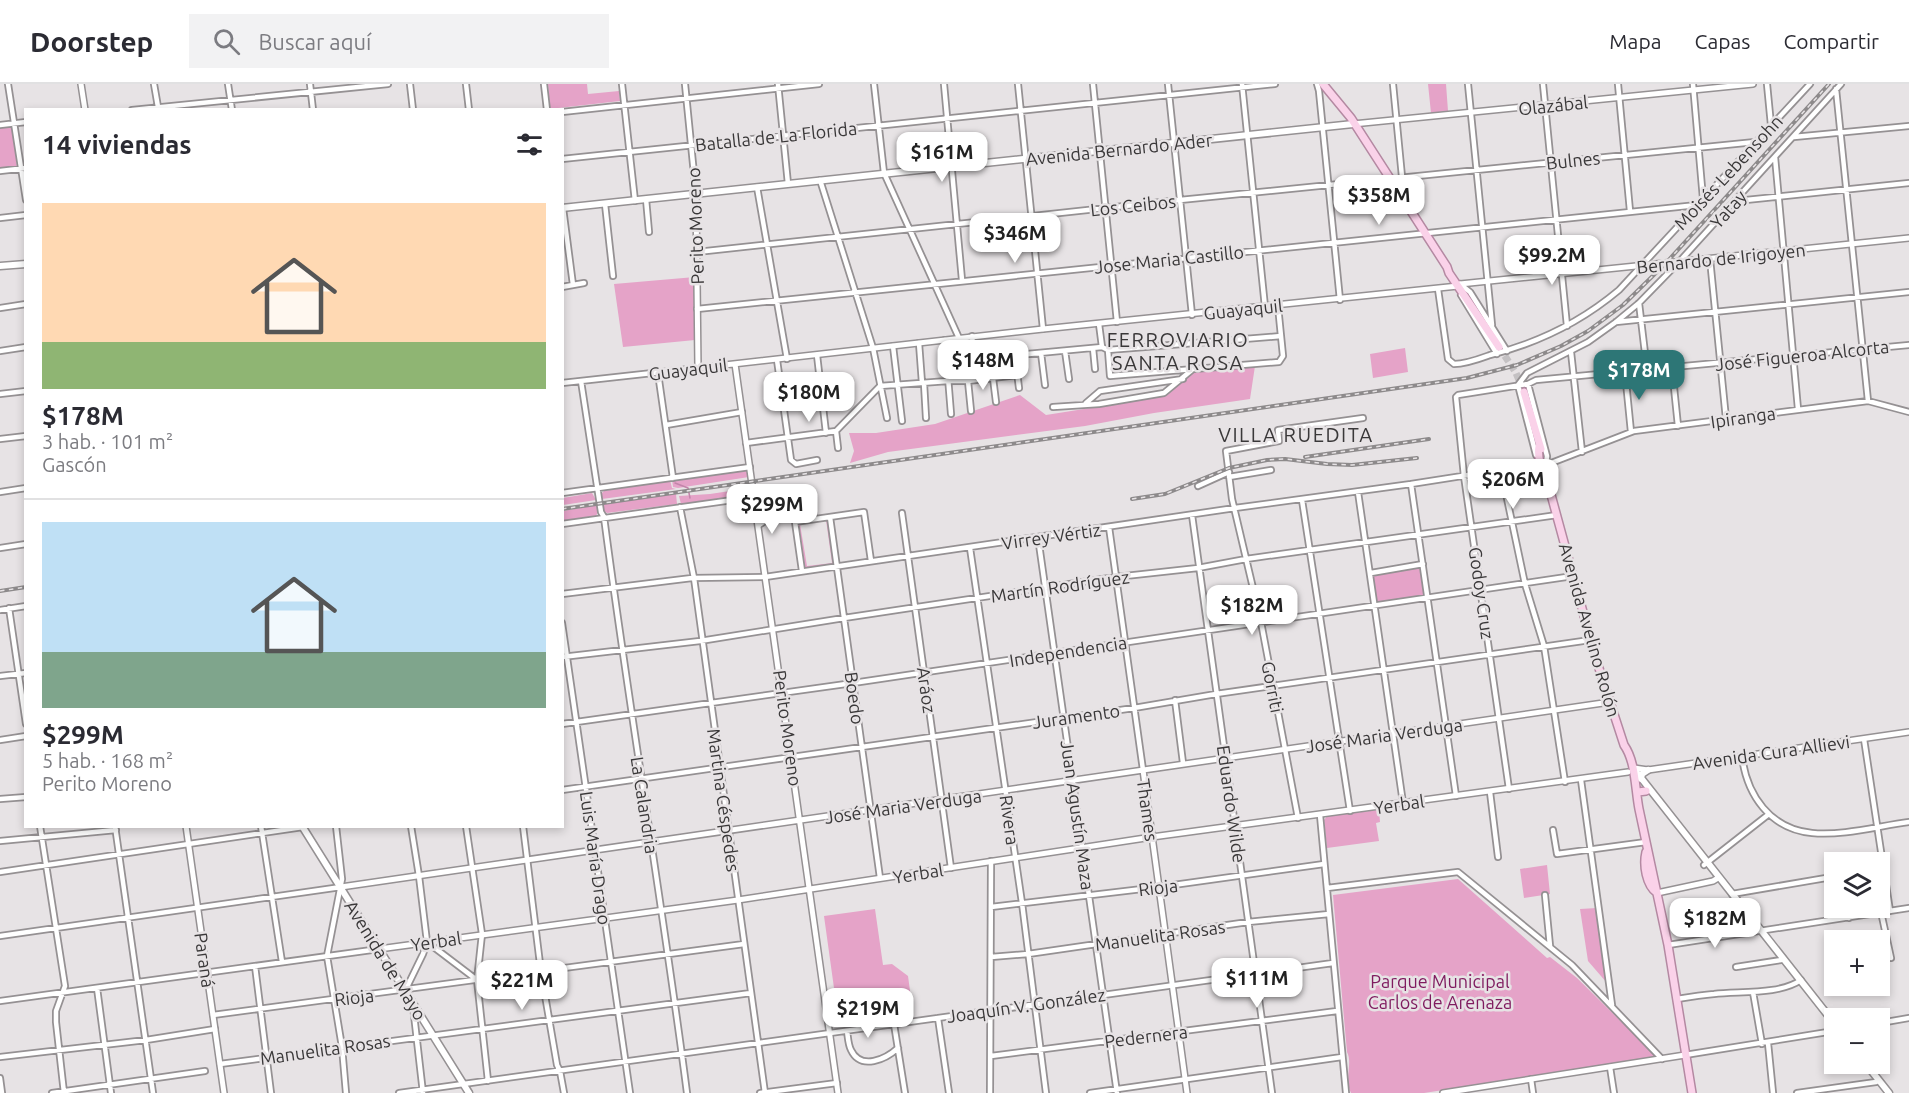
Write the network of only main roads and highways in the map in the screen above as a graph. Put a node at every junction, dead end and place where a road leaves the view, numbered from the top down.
1 (1319, 84) edge
2 (1353, 124) junction
3 (564, 208) edge
4 (24, 264) edge
5 (0, 266) edge
6 (1498, 350) tunnel mouth
7 (1524, 392) tunnel mouth
8 (1637, 771) junction
9 (1646, 791) junction
10 (1638, 792) junction
11 (1638, 802) junction
12 (304, 828) edge
13 (1706, 864) junction
14 (1717, 879) junction
15 (1760, 931) junction
16 (1799, 981) junction
17 (1824, 1011) edge
18 (1824, 1016) edge
19 (1871, 1074) edge
20 (1872, 1074) edge
21 (469, 1093) edge
22 (1692, 1093) edge
23 (1887, 1093) edge

1 - 2 main road
2 - 3 main road, Avenida Bernardo Ader
2 - 6 main road
4 - 5 main road
7 - 8 main road, Avenida Avelino Rolón
8 - 9 main road
8 - 10 main road, Avenida Avelino Rolón
8 - 11 main road, Avenida Avelino Rolón
8 - 13 main road
9 - 10 main road
9 - 13 main road
10 - 11 main road, Avenida Avelino Rolón
11 - 22 main road, Avenida Avelino Rolón
12 - 21 main road, Avenida de Mayo
13 - 14 main road
14 - 15 main road
14 - 15 main road
15 - 16 main road
16 - 17 main road
16 - 18 main road
19 - 23 main road
20 - 23 main road

